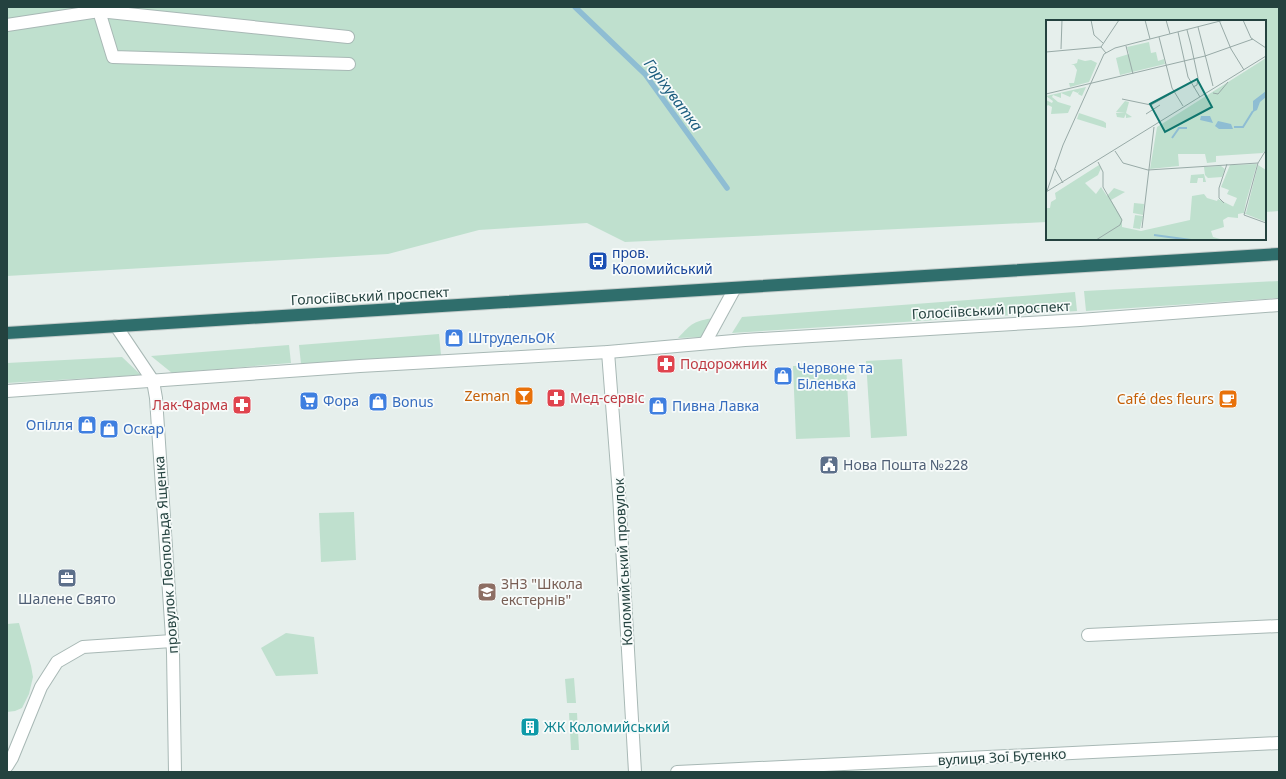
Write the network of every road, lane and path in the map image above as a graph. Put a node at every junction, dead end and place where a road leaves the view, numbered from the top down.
1 (101, 9) edge
2 (7, 25) edge
3 (348, 37) dead end
4 (349, 64) dead end
5 (1279, 254) edge
6 (735, 288) junction
7 (1279, 305) edge
8 (116, 326) junction
9 (7, 333) edge
10 (705, 343) junction
11 (608, 352) junction
12 (153, 381) junction
13 (7, 391) edge
14 (1279, 626) edge
15 (1088, 635) dead end
16 (172, 641) junction
17 (1279, 743) edge
18 (7, 766) edge
19 (175, 772) edge
20 (635, 772) edge
21 (677, 772) edge

1 - 2 street
1 - 3 street
1 - 4 street
5 - 6 highway, Голосіївський проспект
6 - 8 highway, Голосіївський проспект
6 - 10 street
7 - 10 street, Голосіївський проспект
8 - 9 highway, Голосіївський проспект
8 - 12 street, провулок Леопольда Ященка
10 - 11 street, Голосіївський проспект
11 - 12 street, Голосіївський проспект
11 - 20 street, Коломийський провулок
12 - 13 street, Голосіївський проспект
12 - 16 street, провулок Леопольда Ященка
14 - 15 street
16 - 18 street
16 - 19 street, провулок Леопольда Ященка
17 - 21 street, вулиця Зої Бутенко

